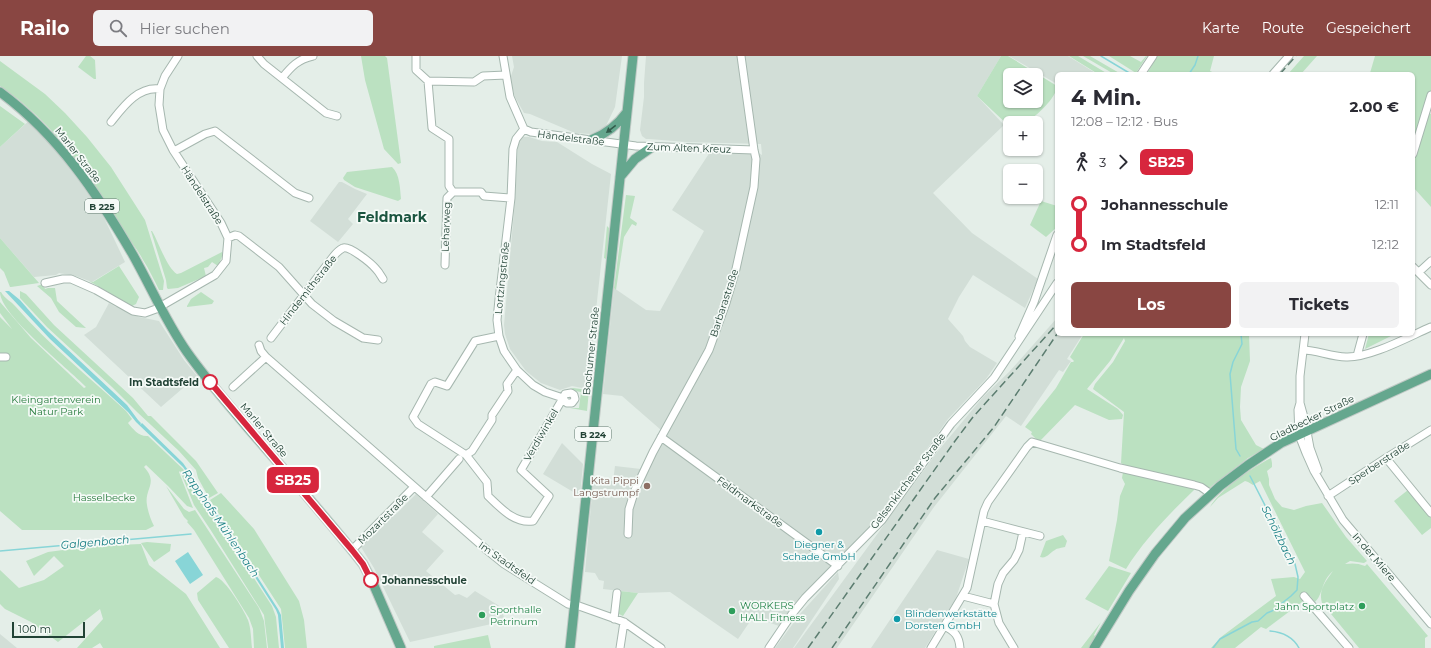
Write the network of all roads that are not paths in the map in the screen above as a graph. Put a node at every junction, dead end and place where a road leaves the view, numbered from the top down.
1 (178, 56) edge
2 (257, 56) edge
3 (313, 56) edge
4 (416, 56) edge
5 (503, 56) edge
6 (633, 56) edge
7 (741, 56) edge
8 (1153, 56) edge
9 (1289, 56) edge
10 (1142, 72) edge
11 (1275, 72) edge
12 (506, 75) junction
13 (282, 78) junction
14 (428, 81) junction
15 (160, 89) junction
16 (0, 92) edge
17 (1431, 95) edge
18 (628, 111) junction
19 (337, 116) dead end
20 (112, 122) dead end
21 (524, 129) junction
22 (591, 140) junction
23 (624, 145) junction
24 (652, 147) junction
25 (1415, 147) edge
26 (754, 150) junction
27 (174, 151) junction
28 (620, 177) junction
29 (453, 192) junction
30 (309, 198) dead end
31 (511, 198) junction
32 (228, 238) junction
33 (1055, 241) edge
34 (1431, 261) edge
35 (445, 265) dead end
36 (1415, 268) edge
37 (1419, 272) junction
38 (383, 279) dead end
39 (45, 283) dead end
40 (1431, 285) edge
41 (1055, 286) edge
42 (304, 295) junction
43 (160, 306) junction
44 (1431, 327) edge
45 (1415, 334) edge
46 (499, 336) junction
47 (1305, 336) edge
48 (1362, 336) edge
49 (1410, 336) edge
50 (271, 338) dead end
51 (378, 340) dead end
52 (259, 344) dead end
53 (1014, 349) junction
54 (1303, 350) junction
55 (1357, 356) junction
56 (266, 357) junction
57 (517, 370) junction
58 (1431, 374) edge
59 (233, 387) dead end
60 (563, 398) joint
61 (1300, 403) junction
62 (1431, 430) edge
63 (1308, 431) junction
64 (1299, 435) junction
65 (662, 437) junction
66 (466, 455) junction
67 (1386, 458) junction
68 (459, 459) dead end
69 (1323, 486) junction
70 (414, 487) junction
71 (1211, 494) junction
72 (1328, 496) junction
73 (426, 497) junction
74 (1431, 513) edge
75 (982, 521) junction
76 (1024, 532) junction
77 (628, 534) dead end
78 (1040, 536) dead end
79 (352, 550) junction
80 (838, 566) junction
81 (617, 593) dead end
82 (963, 596) junction
83 (1304, 596) dead end
84 (994, 604) junction
85 (574, 606) junction
86 (614, 619) junction
87 (624, 622) junction
88 (1431, 624) edge
89 (944, 626) junction
90 (401, 648) edge
91 (570, 648) edge
92 (620, 648) edge
93 (661, 648) edge
94 (769, 648) edge
95 (930, 648) edge
96 (960, 648) edge
97 (1014, 648) edge
98 (1094, 648) edge
99 (1349, 648) edge

1 - 15 street, Händelstraße
2 - 13 street
3 - 13 street
4 - 14 street
5 - 12 street, Händelstraße
6 - 18 main road, Bochumer Straße / B 224
7 - 26 street, Barbarastraße
8 - 10 street
9 - 11 street
12 - 14 street
12 - 21 street, Händelstraße
13 - 19 street
14 - 29 street, Leharweg
15 - 20 street
15 - 27 street, Händelstraße
16 - 43 main road, Marler Straße / B 225
17 - 25 street
18 -> 22 main road
18 - 23 main road, Bochumer Straße / B 224
21 - 22 street, Händelstraße
21 - 31 street, Lortzingstraße
22 - 23 street, Händelstraße
23 - 24 street, Zum Alten Kreuz
23 - 28 main road, Bochumer Straße / B 224
24 - 26 street, Zum Alten Kreuz
24 - 28 main road
26 - 65 street, Barbarastraße
27 - 30 street
27 - 32 street, Händelstraße
28 - 85 main road, Bochumer Straße / B 224
29 - 31 street, Leharweg
29 - 35 street, Leharweg
31 - 46 street, Lortzingstraße
32 - 42 street
32 - 43 street
33 - 53 street, Gelsenkirchener Straße
34 - 37 street
36 - 37 street
37 - 40 street
38 - 42 street, Hindemithstraße
39 - 43 street
41 - 53 street, Gelsenkirchener Straße
42 - 50 street, Hindemithstraße
42 - 51 street
43 - 79 main road, Marler Straße / B 225
44 - 45 street
46 - 57 street, Lortzingstraße
46 - 66 street
47 - 54 street, In der Miere
48 - 55 street
49 - 55 street
52 - 56 street, Im Stadtsfeld
53 - 80 street, Gelsenkirchener Straße
54 - 55 street
54 - 61 street, In der Miere
56 - 59 street
56 - 70 street, Im Stadtsfeld
57 - 60 street, Lortzingstraße
57 - 66 street
58 - 63 main road, Gladbecker Straße
60 - 66 street, Verdiwinkel
61 - 63 street, In der Miere
61 - 64 street, In der Miere
62 - 67 street, Sperberstraße
63 - 64 main road, Gladbecker Straße
63 - 69 street, In der Miere
64 - 69 street, In der Miere
64 - 71 main road, Gladbecker Straße
65 - 77 street, Barbarastraße
65 - 80 street, Feldmarkstraße
67 - 72 street, Sperberstraße
67 - 74 street
68 - 73 street
69 - 72 street, In der Miere
70 - 73 street, Im Stadtsfeld
70 - 79 street, Mozartstraße
71 - 75 street
71 - 98 main road, Gladbecker Straße
72 - 88 street, In der Miere
73 - 85 street, Im Stadtsfeld
75 - 76 street
75 - 82 street
76 - 78 street
76 - 84 street
79 - 90 main road, Marler Straße / B 225
80 - 94 street, Gelsenkirchener Straße
81 - 86 street
82 - 84 street
82 - 89 street
83 - 99 street
84 - 97 street
85 - 86 street, Im Stadtsfeld
85 - 91 main road, Bochumer Straße / B 224
86 - 87 street, Im Stadtsfeld
87 - 92 street
87 - 93 street, Im Stadtsfeld
89 - 95 street
89 - 96 street

